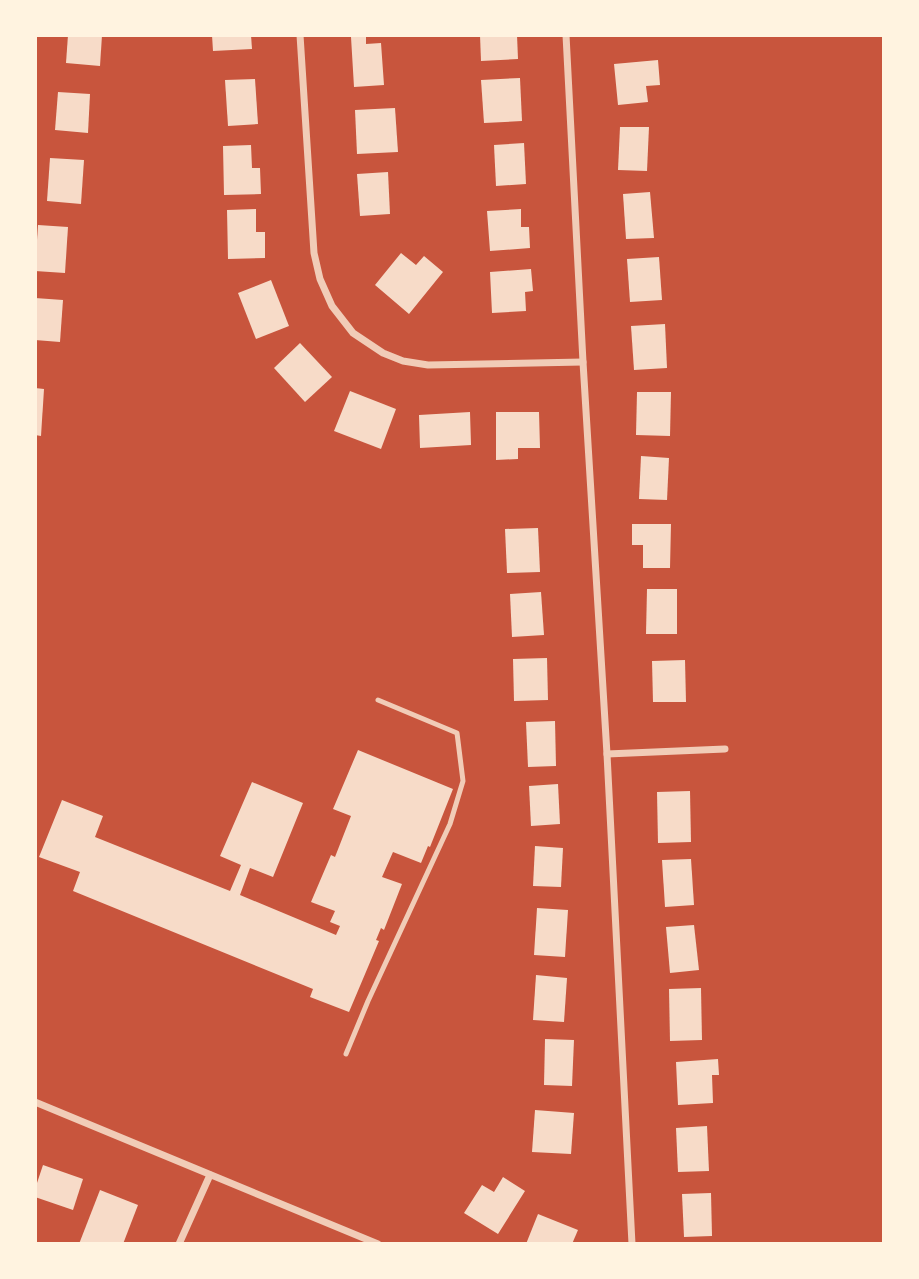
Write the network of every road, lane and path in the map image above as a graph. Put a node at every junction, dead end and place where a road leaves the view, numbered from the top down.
1 (300, 35) edge
2 (566, 35) edge
3 (583, 362) junction
4 (378, 700) dead end
5 (725, 749) dead end
6 (607, 754) junction
7 (346, 1054) dead end
8 (35, 1102) edge
9 (210, 1175) junction
10 (179, 1244) edge
11 (378, 1244) edge
12 (632, 1244) edge

1 - 3 street
2 - 3 street
3 - 6 street
4 - 7 lane
5 - 6 street
6 - 12 street
8 - 9 street
9 - 10 street
9 - 11 street

